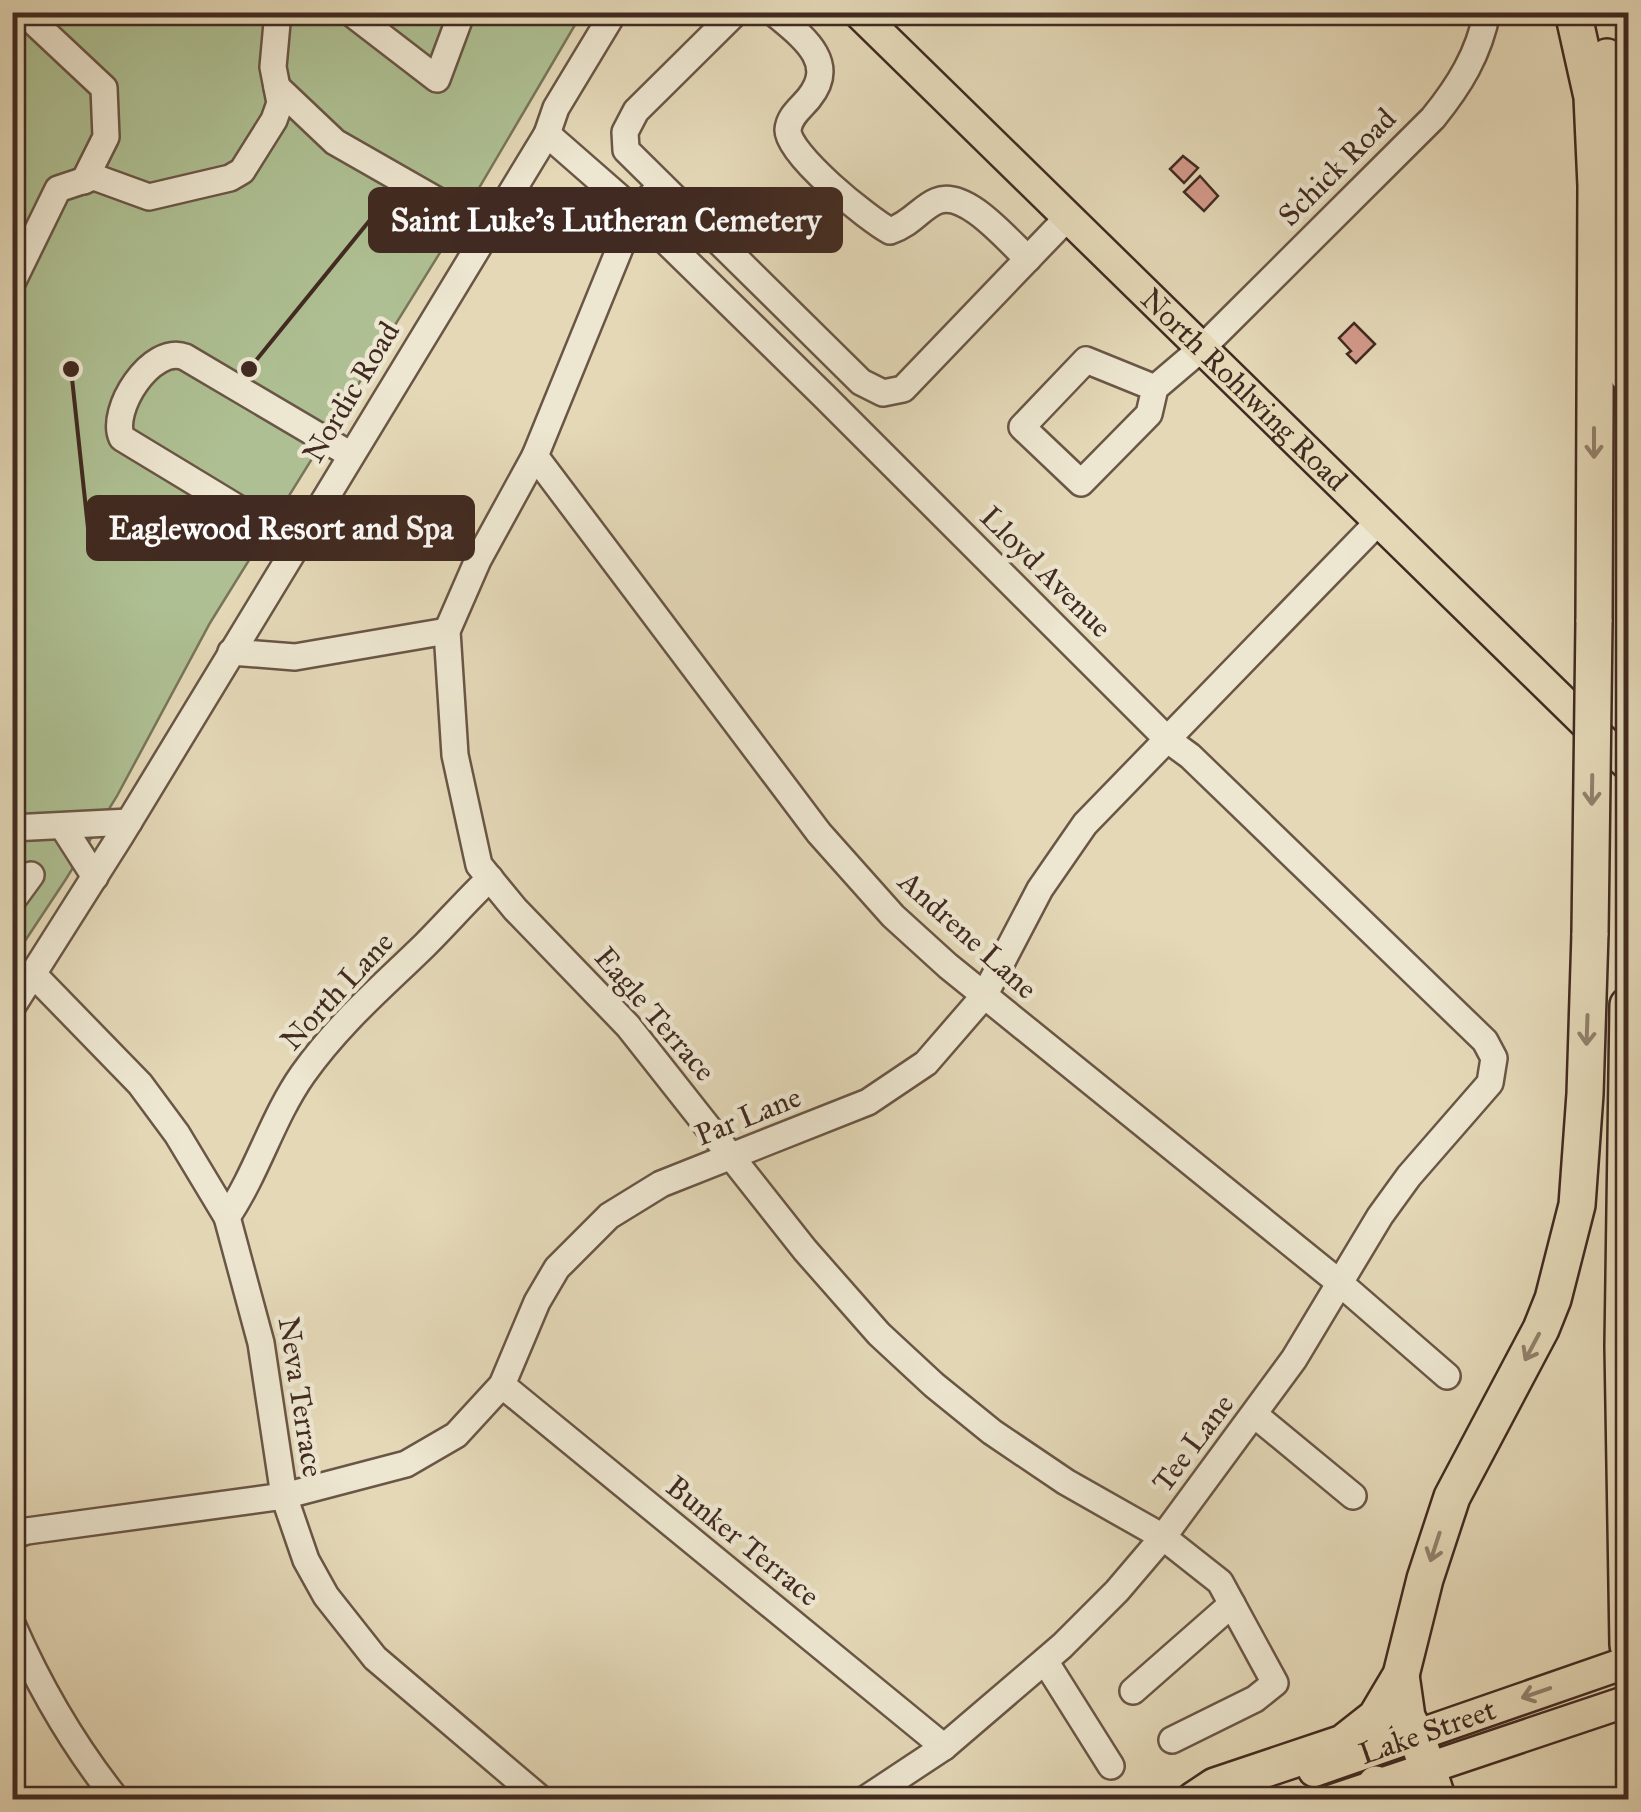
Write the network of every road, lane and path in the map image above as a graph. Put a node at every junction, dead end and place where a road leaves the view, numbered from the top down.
1 (23, 12) edge
2 (278, 12) edge
3 (350, 12) edge
4 (462, 12) edge
5 (614, 12) edge
6 (736, 12) edge
7 (772, 12) edge
8 (858, 12) edge
9 (1486, 12) edge
10 (1555, 12) edge
11 (1573, 12) edge
12 (1596, 12) edge
13 (278, 87) junction
14 (547, 134) junction
15 (84, 181) junction
16 (662, 186) junction
17 (634, 211) junction
18 (1068, 217) junction
19 (489, 230) junction
20 (1028, 259) junction
21 (12, 282) edge
22 (1594, 346) junction
23 (1202, 348) junction
24 (1628, 376) edge
25 (1155, 388) junction
26 (351, 455) junction
27 (535, 456) junction
28 (1379, 521) junction
29 (296, 544) junction
30 (447, 631) junction
31 (231, 652) junction
32 (1168, 740) junction
33 (1628, 765) edge
34 (129, 822) junction
35 (64, 827) junction
36 (12, 828) edge
37 (31, 875) dead end
38 (95, 877) junction
39 (490, 878) junction
40 (12, 901) edge
41 (34, 974) junction
42 (984, 996) junction
43 (1628, 1005) edge
44 (12, 1007) edge
45 (1494, 1058) joint
46 (732, 1158) junction
47 (226, 1217) junction
48 (1341, 1284) junction
49 (1446, 1376) dead end
50 (502, 1385) junction
51 (1255, 1415) junction
52 (284, 1496) junction
53 (1354, 1496) dead end
54 (12, 1536) edge
55 (1163, 1537) junction
56 (1232, 1604) junction
57 (12, 1624) edge
58 (1628, 1630) edge
59 (1045, 1661) junction
60 (1628, 1662) edge
61 (1401, 1674) junction
62 (1133, 1692) dead end
63 (1628, 1700) edge
64 (1172, 1740) dead end
65 (944, 1747) junction
66 (1422, 1751) junction
67 (1111, 1766) dead end
68 (1388, 1792) edge
69 (117, 1800) edge
70 (542, 1800) edge
71 (864, 1800) edge
72 (1194, 1800) edge
73 (1226, 1800) edge
74 (1333, 1800) edge
75 (1438, 1800) edge

1 - 15 street
2 - 13 street
3 - 4 street
5 - 14 street, Nordic Road
6 - 16 street
7 - 20 street
8 - 18 main road, North Rohlwing Road
9 - 23 street, Schick Road
10 - 22 highway
11 - 22 highway
12 - 24 highway
13 - 15 street
13 - 19 street
14 - 17 street, Lloyd Avenue
14 - 19 street, Nordic Road
15 - 21 street
16 - 17 street
16 - 20 street
17 - 27 street, Eagle Terrace
17 - 32 street, Lloyd Avenue
18 - 20 street
18 - 23 main road, North Rohlwing Road
19 - 26 street, Nordic Road
22 -> 61 highway, bridge
23 - 25 street, Schick Road
23 - 28 main road, North Rohlwing Road
25 - 25 street
26 - 29 street, Nordic Road
26 - 29 street
27 - 30 street, Eagle Terrace
27 - 42 street, Andrene Lane
28 - 32 street, Par Lane
28 - 33 main road, North Rohlwing Road
29 - 31 street, Nordic Road
30 - 31 street
30 - 39 street, Eagle Terrace
31 - 34 street, Nordic Road
32 - 42 street, Par Lane
32 - 45 street, Lloyd Avenue
34 - 35 street
34 - 38 street, Nordic Road
35 - 36 street
35 - 38 street
37 - 40 street
38 - 41 street, Nordic Road
39 - 46 street, Eagle Terrace
39 - 47 street, North Lane
41 - 44 street, Nordic Road
41 - 47 street, Neva Terrace
42 - 46 street, Par Lane
42 - 48 street, Andrene Lane
43 - 58 highway
45 - 48 street, Tee Lane
46 - 50 street, Par Lane
46 - 55 street, Eagle Terrace
47 - 52 street, Neva Terrace
48 - 49 street, Andrene Lane
48 - 51 street, Tee Lane
50 - 52 street, Par Lane
50 - 65 street, Bunker Terrace
51 - 53 street
51 - 55 street, Tee Lane
52 - 54 street, Par Lane
52 - 70 street, Neva Terrace
55 - 56 street, Eagle Terrace
55 - 59 street, Tee Lane
56 - 62 street
56 - 64 street, Eagle Terrace
57 - 69 street
59 - 65 street, Tee Lane
59 - 67 street
60 -> 66 main road, Lake Street
61 - 66 highway
61 - 72 highway
63 - 66 main road, Lake Street
65 - 71 street, Tee Lane
66 - 68 main road, Lake Street
66 - 73 main road, Lake Street
66 - 75 highway
68 - 74 main road, Lake Street

